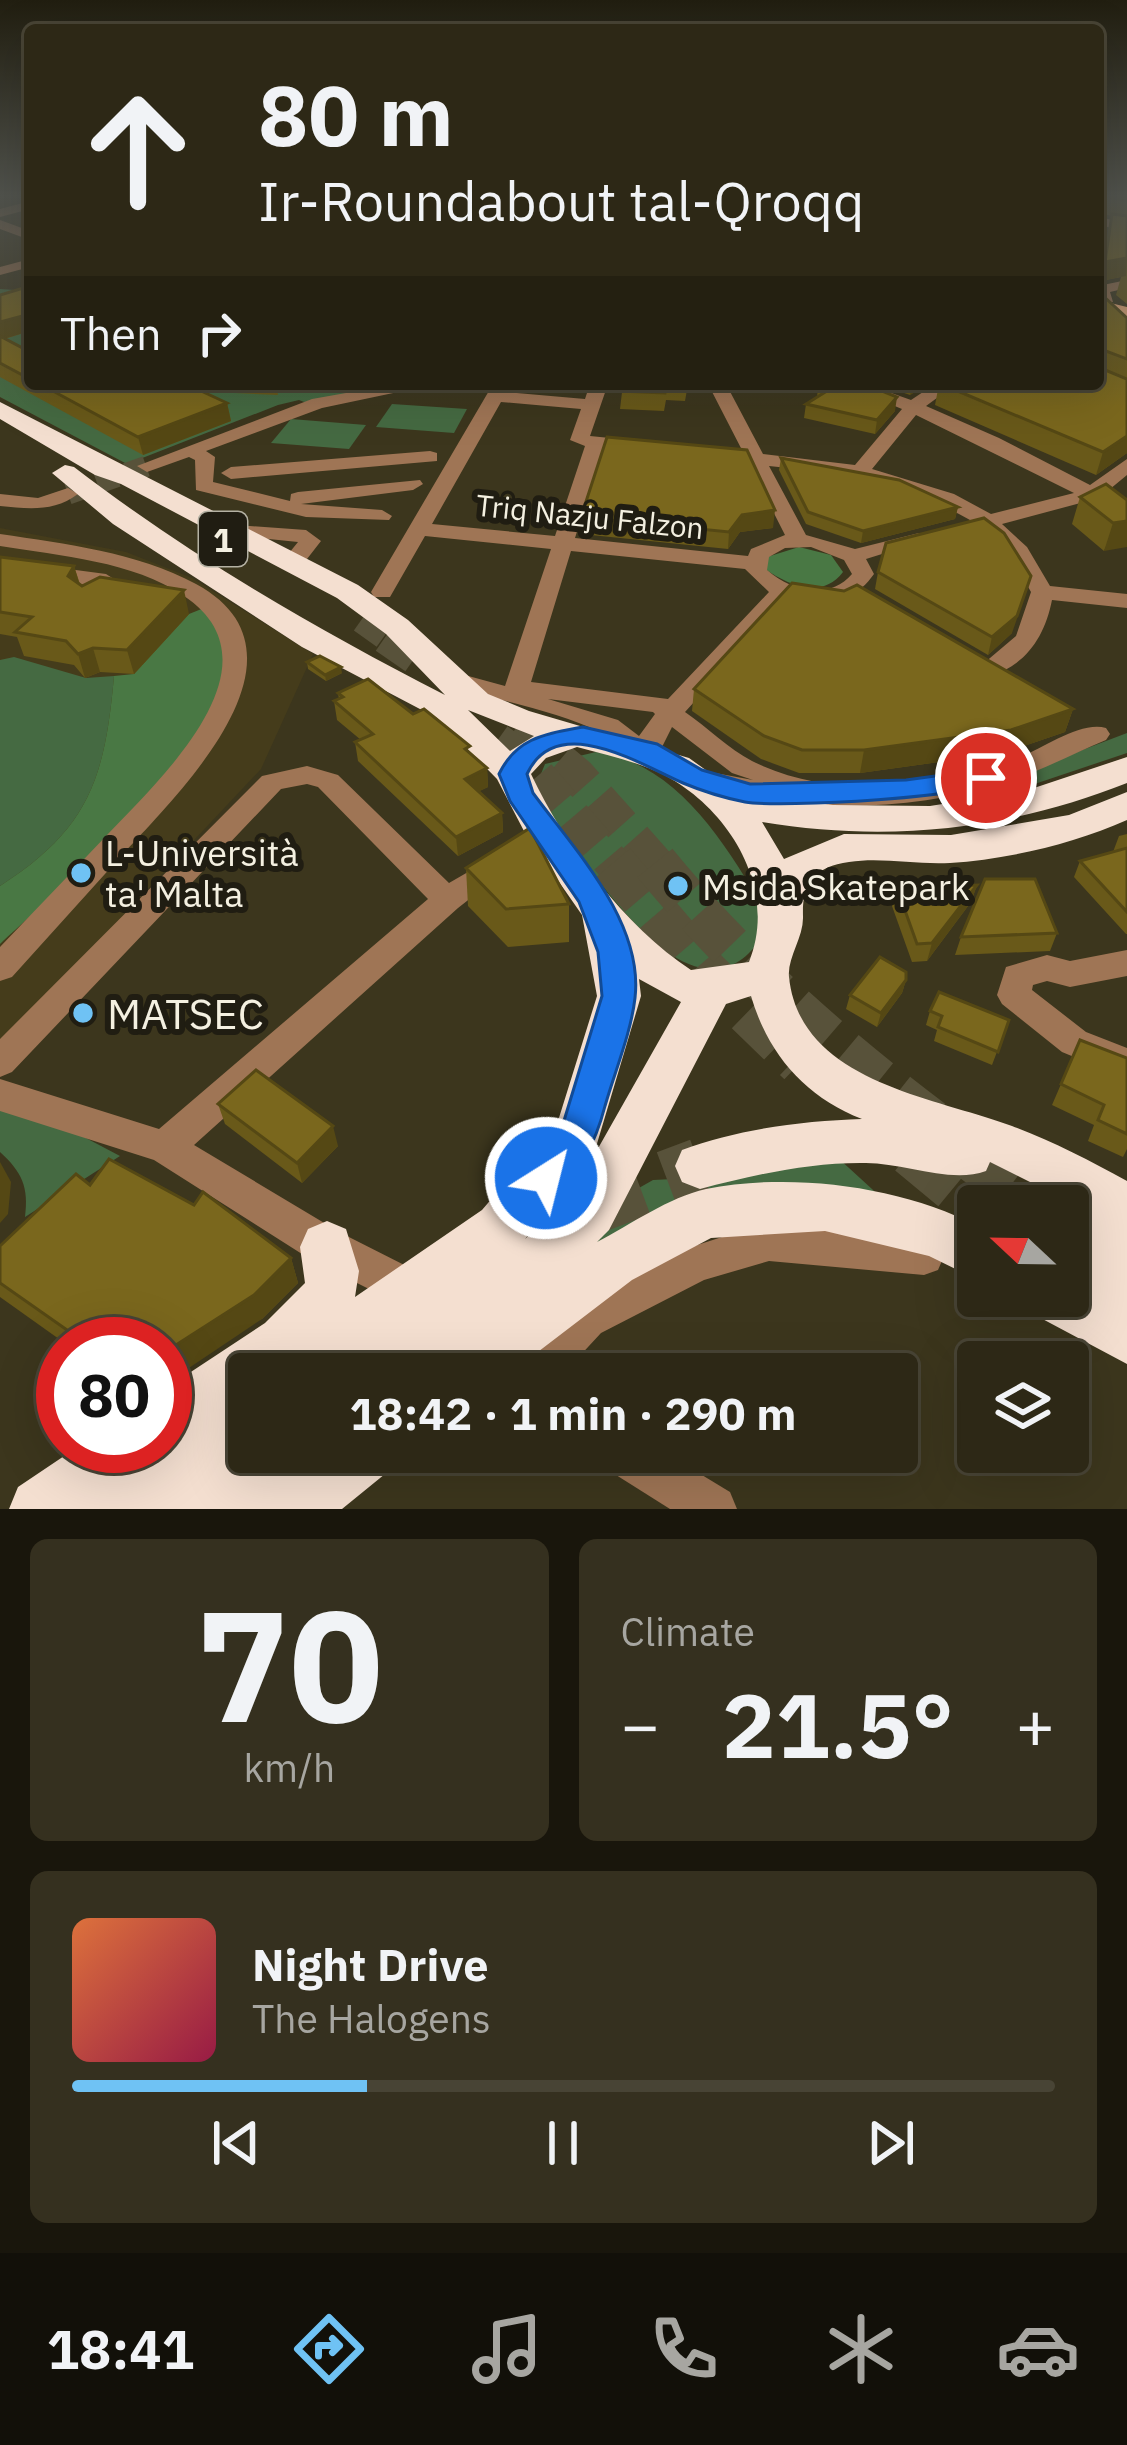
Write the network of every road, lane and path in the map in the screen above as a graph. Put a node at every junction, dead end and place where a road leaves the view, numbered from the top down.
1 (1127, 311) edge
2 (1127, 334) edge
3 (299, 390) edge
4 (393, 390) edge
5 (499, 390) edge
6 (597, 390) edge
7 (720, 390) edge
8 (867, 390) edge
9 (938, 390) edge
10 (318, 403) junction
11 (592, 405) junction
12 (914, 406) junction
13 (0, 409) edge
14 (0, 434) edge
15 (595, 443) junction
16 (188, 450) junction
17 (665, 450) edge
18 (689, 452) edge
19 (430, 457) dead end
20 (759, 460) junction
21 (1127, 465) edge
22 (147, 466) tunnel mouth
23 (317, 466) junction
24 (861, 470) junction
25 (231, 473) dead end
26 (72, 475) junction
27 (412, 484) dead end
28 (1093, 494) junction
29 (266, 498) junction
30 (0, 500) edge
31 (382, 516) dead end
32 (1127, 517) edge
33 (986, 521) junction
34 (420, 529) junction
35 (0, 540) edge
36 (798, 540) junction
37 (565, 543) junction
38 (854, 556) junction
39 (755, 563) junction
40 (0, 567) edge
41 (783, 591) junction
42 (382, 592) dead end
43 (1042, 592) junction
44 (92, 598) edge
45 (1127, 601) edge
46 (351, 624) tunnel mouth
47 (988, 669) edge
48 (435, 673) junction
49 (1061, 712) edge
50 (670, 713) junction
51 (583, 735) junction
52 (642, 749) junction
53 (1127, 769) edge
54 (513, 774) junction
55 (692, 776) junction
56 (815, 792) junction
57 (728, 804) junction
58 (1127, 806) edge
59 (554, 844) junction
60 (780, 894) junction
61 (593, 898) junction
62 (447, 900) junction
63 (1127, 963) edge
64 (0, 968) edge
65 (766, 974) junction
66 (710, 991) junction
67 (0, 1062) edge
68 (1127, 1064) edge
69 (0, 1072) edge
70 (0, 1095) edge
71 (154, 1144) junction
72 (700, 1166) tunnel mouth
73 (1094, 1205) edge
74 (957, 1243) edge
75 (327, 1247) junction
76 (1127, 1251) edge
77 (924, 1256) dead end
78 (493, 1278) dead end
79 (1089, 1279) edge
80 (412, 1291) junction
81 (1127, 1300) edge
82 (1089, 1315) edge
83 (1127, 1336) edge
84 (322, 1353) edge
85 (382, 1353) edge
86 (432, 1353) edge
87 (489, 1353) edge
88 (553, 1353) edge
89 (192, 1404) edge
90 (228, 1417) edge
91 (228, 1457) edge
92 (93, 1473) edge
93 (328, 1473) edge
94 (655, 1473) edge
95 (287, 1497) edge
96 (40, 1509) edge
97 (95, 1509) edge
98 (151, 1509) edge
99 (713, 1509) edge

1 - 2 street
3 - 10 street
4 - 10 street
5 - 11 street
5 - 34 street
6 - 11 street
7 - 20 street
8 - 12 street
9 - 12 street
10 - 16 street
11 - 15 street
12 - 24 street
12 - 28 street
13 - 26 highway, 1
14 - 26 highway, 1
15 - 17 street
15 - 37 street
16 - 22 street
16 - 29 street
18 - 20 street
19 - 23 street
20 - 24 street
20 - 36 street
21 - 28 street
23 - 25 street
23 - 29 street
24 - 33 street
26 - 30 street
26 - 46 highway, 1
26 - 48 highway
26 - 54 highway
27 - 29 street
28 - 32 street
28 - 33 street
29 - 31 street
33 - 38 street
33 - 43 street
34 - 37 street, Triq Nazju Falzon
34 - 42 street
35 - 64 street
36 - 38 street
36 - 39 street
37 - 39 street, Triq Nazju Falzon
37 - 50 street
38 - 41 street
39 - 41 street
40 - 44 street
41 - 50 street
43 - 45 street
43 - 47 street
48 - 51 highway
48 - 52 street
49 - 56 street
50 - 52 street
50 - 56 street
51 - 52 highway
51 - 54 highway
52 - 55 highway
53 - 57 highway
54 - 59 highway
55 - 56 street
55 - 57 highway
57 - 60 highway
58 - 60 highway
59 - 61 highway
59 - 62 street
60 - 65 highway
61 - 66 highway
61 - 80 highway
62 - 67 street
62 - 71 street
63 - 68 street
65 - 66 highway
65 - 73 highway
66 - 86 highway
69 - 71 street
70 - 71 street
71 - 75 street
72 - 73 highway
73 - 76 highway
74 - 87 highway
75 - 80 street
75 - 89 highway
77 - 88 street
78 - 85 highway
79 - 81 highway
80 - 84 highway
82 - 83 highway
90 - 97 highway
91 - 98 highway
92 - 96 highway
93 - 95 highway
94 - 99 street

